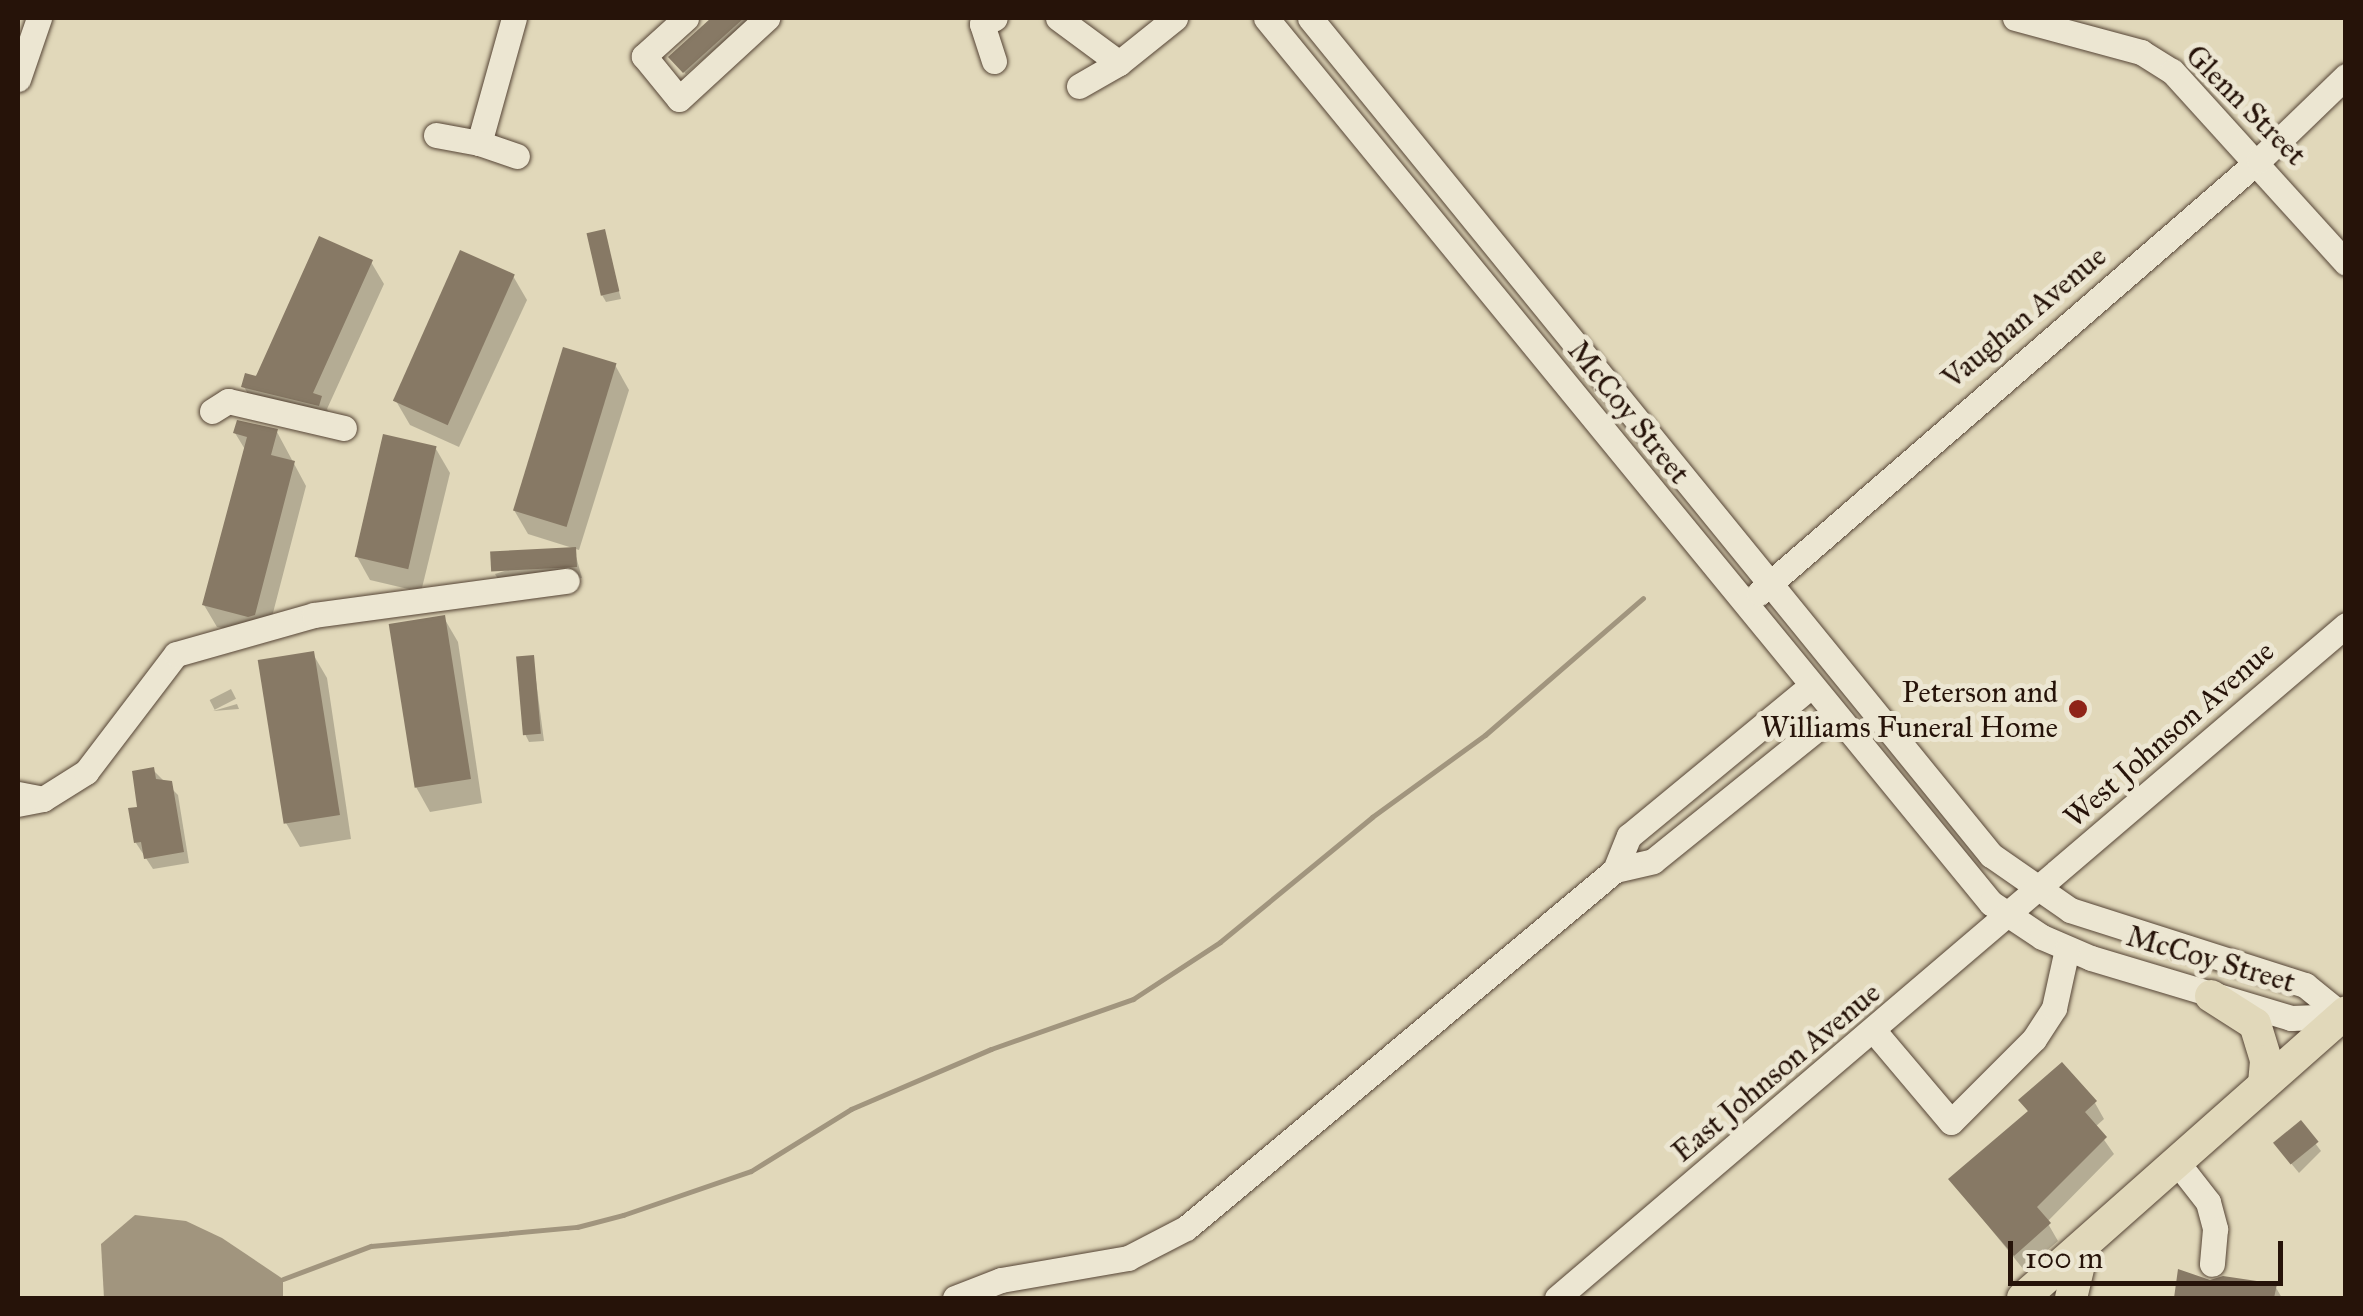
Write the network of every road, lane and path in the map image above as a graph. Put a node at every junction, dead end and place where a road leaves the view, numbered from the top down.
1 (39, 18) edge
2 (514, 18) edge
3 (686, 18) edge
4 (767, 18) edge
5 (1058, 18) edge
6 (1175, 18) edge
7 (1266, 18) edge
8 (1310, 18) edge
9 (2015, 18) edge
10 (986, 20) edge
11 (994, 61) dead end
12 (1119, 63) junction
13 (2346, 76) edge
14 (18, 79) edge
15 (1079, 86) dead end
16 (436, 135) dead end
17 (479, 143) junction
18 (517, 156) dead end
19 (2259, 160) junction
20 (2346, 263) edge
21 (212, 411) dead end
22 (344, 428) dead end
23 (566, 581) dead end
24 (1769, 584) junction
25 (1743, 605) junction
26 (2346, 625) edge
27 (1810, 687) junction
28 (1833, 716) junction
29 (26, 799) edge
30 (1615, 870) junction
31 (2034, 891) junction
32 (2006, 916) junction
33 (2068, 948) junction
34 (2210, 996) junction
35 (2344, 1014) edge
36 (1874, 1031) junction
37 (2264, 1084) junction
38 (2176, 1161) junction
39 (2083, 1248) junction
40 (2212, 1264) dead end
41 (956, 1298) edge
42 (1557, 1298) edge
43 (2023, 1298) edge
44 (2071, 1298) edge

1 - 14 street
2 - 17 street
3 - 4 street
5 - 12 street
6 - 12 street
7 - 25 street, McCoy Street
8 - 24 street, McCoy Street
9 - 19 street, Glenn Street
10 - 11 street
12 - 15 street
13 - 19 street, Vaughan Avenue
16 - 17 street
17 - 18 street
19 - 20 street, Glenn Street
19 - 24 street, Vaughan Avenue
21 - 22 street
23 - 29 street
24 - 25 street, Vaughan Avenue
24 - 31 street, McCoy Street
25 - 27 street, McCoy Street
26 - 31 street, West Johnson Avenue
27 - 28 street, McCoy Street
27 - 30 street
28 - 30 street
28 - 32 street, McCoy Street
30 - 41 street
31 - 32 street, East Johnson Avenue
31 - 35 street, McCoy Street
32 - 33 street, McCoy Street
32 - 36 street, East Johnson Avenue
33 - 34 street, McCoy Street
33 - 36 street
34 - 35 street, McCoy Street
34 - 37 main road
35 - 37 main road
36 - 42 street, East Johnson Avenue
37 - 38 main road
38 - 39 main road
38 - 40 street
39 - 43 main road
39 - 44 main road

